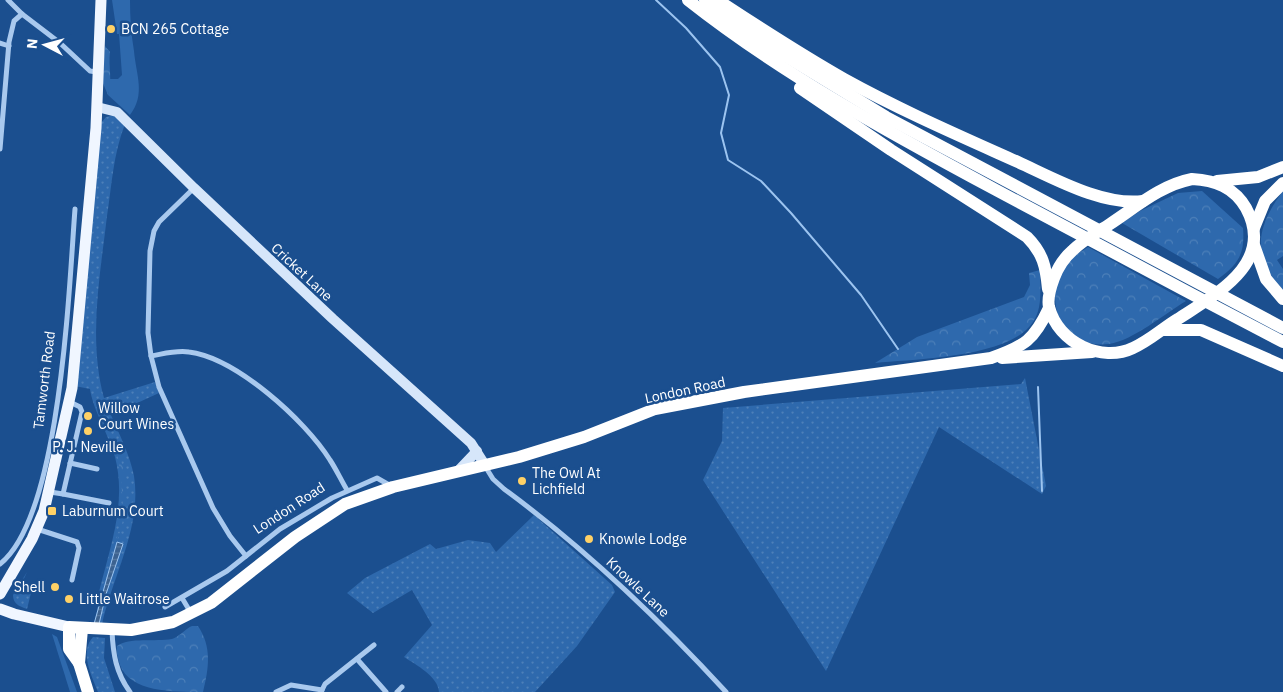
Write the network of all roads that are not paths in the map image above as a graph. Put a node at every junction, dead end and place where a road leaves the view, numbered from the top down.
1 (8, 0) edge
2 (101, 0) edge
3 (688, 0) edge
4 (705, 0) edge
5 (717, 0) edge
6 (22, 14) junction
7 (731, 32) junction
8 (0, 43) edge
9 (9, 46) junction
10 (97, 72) junction
11 (2, 84) edge
12 (96, 107) junction
13 (0, 149) edge
14 (1283, 167) edge
15 (1233, 180) junction
16 (1215, 182) junction
17 (1283, 183) edge
18 (194, 188) junction
19 (1111, 199) junction
20 (1144, 201) junction
21 (76, 209) dead end
22 (1254, 228) junction
23 (73, 238) junction
24 (86, 239) junction
25 (1254, 245) junction
26 (1283, 299) edge
27 (1049, 302) junction
28 (1283, 328) edge
29 (1160, 330) junction
30 (1283, 342) edge
31 (1094, 352) junction
32 (151, 356) junction
33 (991, 358) junction
34 (1283, 366) edge
35 (69, 402) junction
36 (477, 450) junction
37 (70, 463) junction
38 (485, 465) junction
39 (97, 469) dead end
40 (457, 472) junction
41 (393, 487) junction
42 (347, 490) junction
43 (50, 492) junction
44 (63, 494) junction
45 (109, 503) dead end
46 (27, 522) junction
47 (38, 528) junction
48 (246, 556) junction
49 (0, 564) edge
50 (72, 580) dead end
51 (3, 583) edge
52 (0, 594) edge
53 (182, 598) junction
54 (165, 607) dead end
55 (0, 609) edge
56 (14, 614) junction
57 (191, 614) junction
58 (0, 616) edge
59 (54, 623) junction
60 (91, 630) junction
61 (69, 644) junction
62 (374, 645) dead end
63 (357, 659) junction
64 (79, 663) junction
65 (402, 687) dead end
66 (321, 691) edge
67 (88, 692) edge
68 (130, 692) edge
69 (276, 692) edge
70 (386, 692) edge
71 (397, 692) edge
72 (726, 692) edge

1 - 6 street
2 - 10 main road, Tamworth Road
3 - 7 highway
4 - 28 highway
5 - 19 highway
6 - 9 street
6 - 10 street
7 - 27 highway
7 - 30 highway
8 - 9 street
9 - 11 street
10 - 12 main road, Tamworth Road
11 - 13 street
12 - 18 street, Cricket Lane
12 - 24 main road, Tamworth Road
14 - 15 highway
15 - 16 highway
15 - 19 highway
16 - 20 highway
16 - 22 highway
17 - 22 highway
18 - 32 street
18 - 36 street, Cricket Lane
19 - 20 highway
20 - 27 highway, London Road
21 - 23 street, Tamworth Road
22 - 25 highway
23 - 24 street
23 - 46 street, Tamworth Road
24 - 35 main road, Tamworth Road
25 - 26 highway
25 - 29 highway, London Road
27 - 31 highway
27 - 33 highway, London Road
29 - 31 highway, London Road
29 - 34 highway
31 - 33 highway, London Road
32 - 42 street
32 - 48 street
33 - 38 highway, London Road
35 - 37 street, Tamworth Road
35 - 43 main road, Tamworth Road
36 - 38 street, Cricket Lane
36 - 40 street
37 - 39 street
37 - 44 street, Tamworth Road
38 - 40 highway, London Road
38 - 72 street, Knowle Lane
40 - 41 highway, London Road
41 - 42 street, London Road
41 - 57 highway, London Road
42 - 48 street, London Road
43 - 44 street
43 - 47 main road, Tamworth Road
44 - 45 street
46 - 47 street
46 - 49 street, Tamworth Road
47 - 50 street
47 - 51 main road, Tamworth Road
48 - 53 street, London Road
51 - 52 main road, Tamworth Road
51 - 56 main road
53 - 54 street, London Road
53 - 57 street
55 - 56 main road, London Road
56 - 58 main road, London Road
56 - 59 main road, London Road
57 - 60 highway, London Road
59 - 60 main road, London Road
59 - 61 main road
60 - 61 highway
60 - 64 highway
60 - 68 street
61 - 64 highway
62 - 63 street
63 - 66 street
63 - 70 street
64 - 67 highway
65 - 71 street
66 - 69 street

